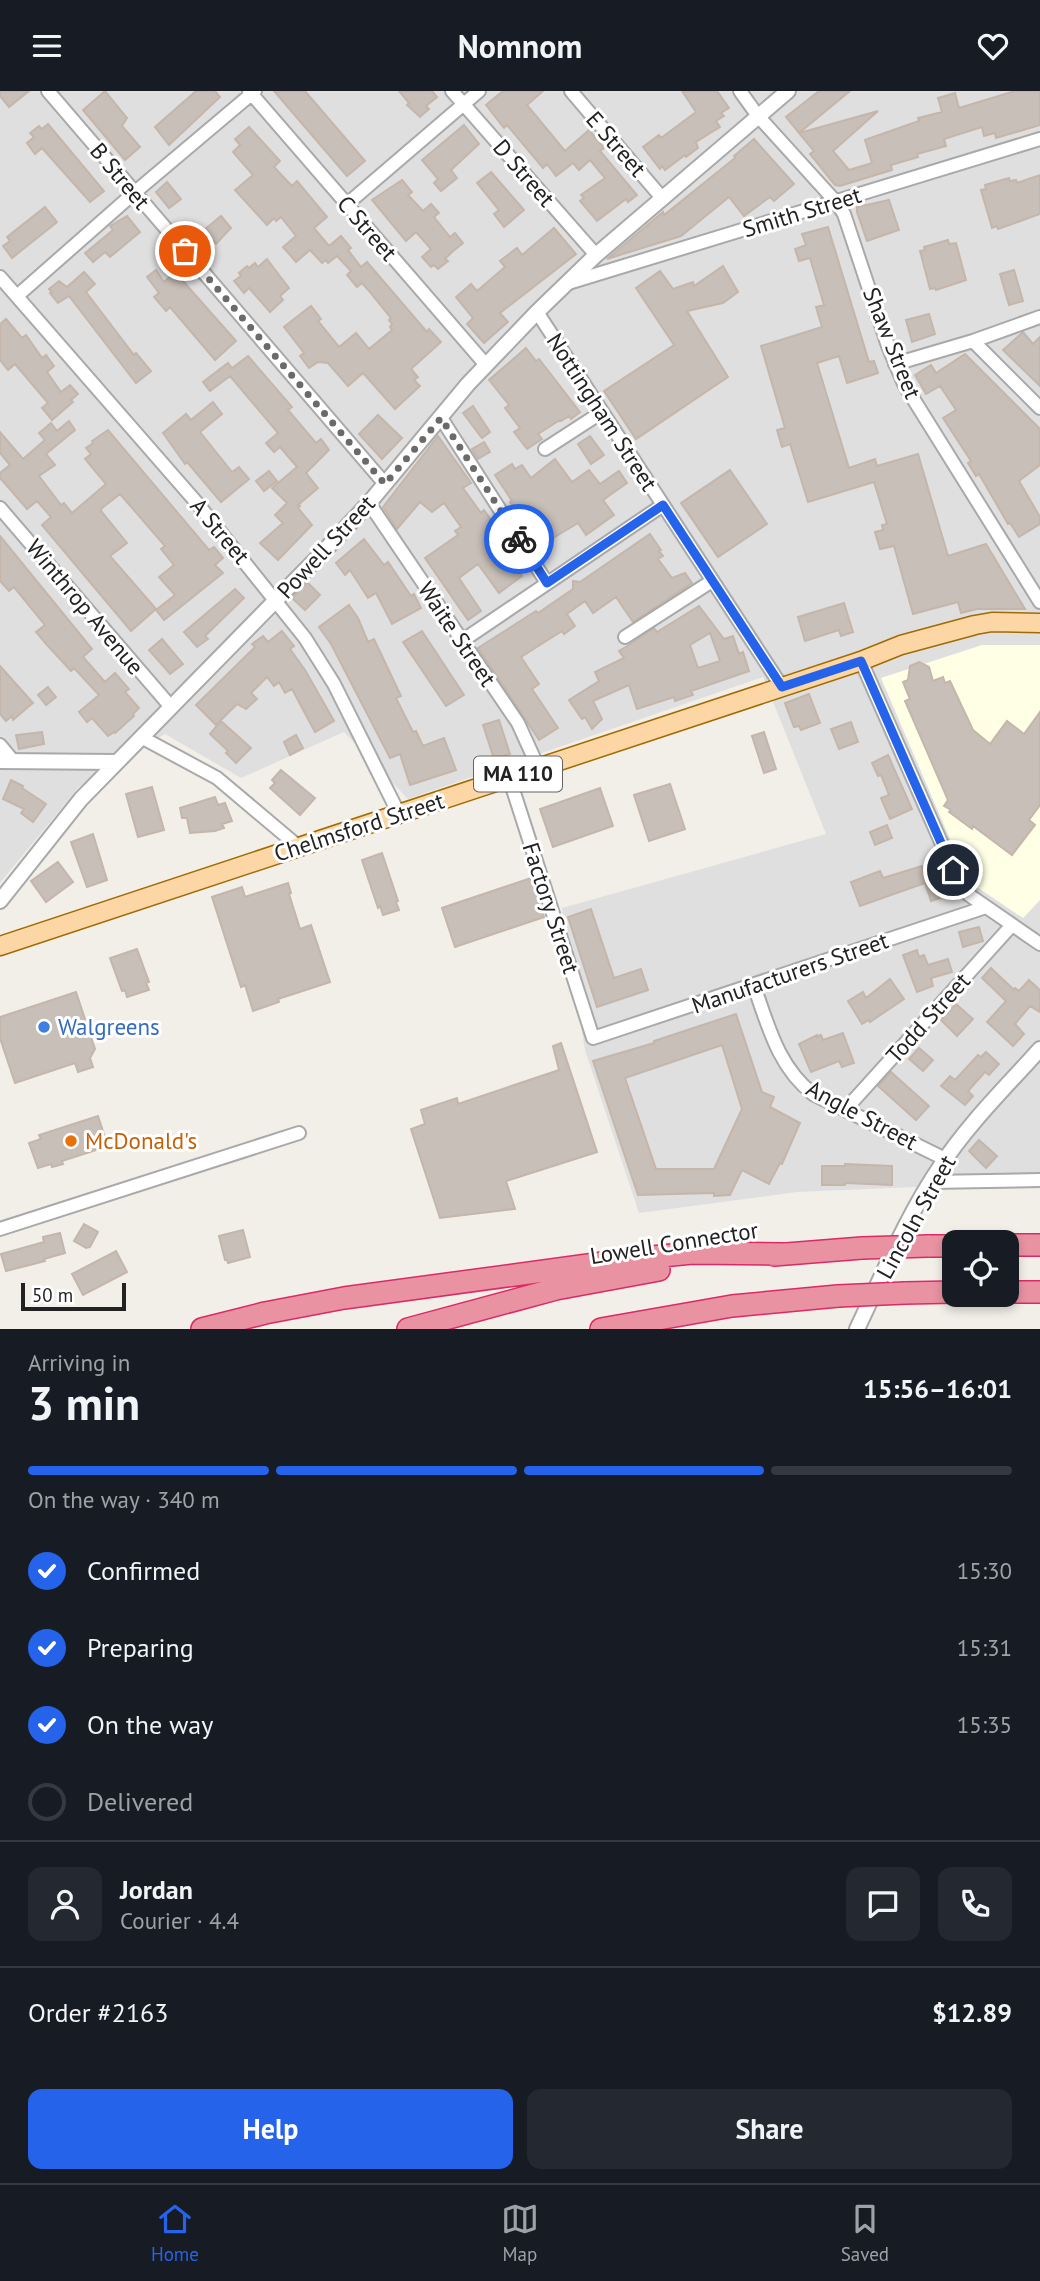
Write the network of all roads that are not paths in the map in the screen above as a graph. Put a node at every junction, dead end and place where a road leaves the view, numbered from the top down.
1 (48, 91) edge
2 (452, 91) edge
3 (479, 91) edge
4 (570, 91) edge
5 (740, 91) edge
6 (788, 91) edge
7 (252, 92) edge
8 (463, 105) junction
9 (758, 116) junction
10 (1040, 139) edge
11 (134, 193) junction
12 (662, 198) junction
13 (836, 202) junction
14 (346, 205) junction
15 (596, 255) junction
16 (0, 277) edge
17 (565, 284) junction
18 (17, 296) junction
19 (537, 312) junction
20 (1040, 317) edge
21 (973, 341) junction
22 (486, 365) junction
23 (895, 365) junction
24 (1040, 408) edge
25 (602, 412) junction
26 (441, 418) junction
27 (545, 449) dead end
28 (385, 484) junction
29 (369, 503) junction
30 (663, 505) junction
31 (0, 507) edge
32 (712, 581) junction
33 (547, 583) junction
34 (277, 600) junction
35 (1040, 602) edge
36 (1040, 623) edge
37 (625, 637) dead end
38 (461, 641) junction
39 (861, 661) junction
40 (782, 687) junction
41 (171, 707) junction
42 (141, 737) junction
43 (0, 745) edge
44 (7, 762) edge
45 (116, 762) junction
46 (538, 768) junction
47 (509, 777) junction
48 (399, 814) junction
49 (299, 847) junction
50 (0, 901) edge
51 (986, 907) junction
52 (1012, 925) junction
53 (1040, 944) edge
54 (0, 946) edge
55 (754, 986) junction
56 (593, 1038) joint
57 (1040, 1049) edge
58 (845, 1111) junction
59 (299, 1133) dead end
60 (945, 1159) junction
61 (1040, 1179) edge
62 (930, 1182) junction
63 (0, 1229) edge
64 (1019, 1245) edge
65 (1040, 1245) edge
66 (942, 1246) edge
67 (785, 1254) junction
68 (942, 1292) edge
69 (1019, 1292) edge
70 (1040, 1292) edge
71 (732, 1306) junction
72 (202, 1329) edge
73 (408, 1329) edge
74 (601, 1329) edge
75 (654, 1329) edge
76 (856, 1329) edge

1 - 11 street, B Street
2 - 8 street, D Street
3 - 8 street
4 - 12 street, E Street
5 - 9 street, Shaw Street
6 - 9 street, Powell Street
7 - 11 street
7 - 14 street, C Street
8 - 14 street
8 - 15 street, D Street
9 - 12 street, Powell Street
9 - 13 street, Shaw Street
10 - 13 street, Smith Street
11 - 18 street
11 - 28 street, B Street
12 - 15 street, Powell Street
13 - 17 street, Smith Street
13 - 23 street, Shaw Street
14 - 22 street, C Street
15 - 17 street, Powell Street
16 - 18 street, A Street
17 - 19 street, Powell Street
18 - 34 street, A Street
19 - 22 street, Powell Street
19 - 25 street, Nottingham Street
20 - 21 street
21 - 23 street
21 - 24 street
22 - 26 street, Powell Street
23 - 35 street, Shaw Street
25 - 27 street
25 - 30 street, Nottingham Street
26 - 28 street, Powell Street
26 - 33 street
28 - 29 street, Powell Street
29 - 34 street, Powell Street
29 - 38 street, Waite Street
30 - 32 street, Nottingham Street
30 - 33 street
31 - 41 street, Winthrop Avenue
32 - 37 street
32 - 40 street, Nottingham Street
33 - 38 street
34 - 41 street, Powell Street
34 - 48 street, A Street
36 - 39 main road, Chelmsford Street / MA 110
38 - 46 street, Waite Street
39 - 40 main road, Chelmsford Street / MA 110
39 - 51 street
40 - 46 main road, Chelmsford Street / MA 110
41 - 42 street, Powell Street
42 - 45 street, Powell Street
42 - 49 street
43 - 44 street
44 - 45 street
45 - 50 street, Powell Street
46 - 47 main road, Chelmsford Street / MA 110
47 - 48 main road, Chelmsford Street / MA 110
47 - 56 street, Factory Street
48 - 49 main road, Chelmsford Street / MA 110
49 - 54 main road, Chelmsford Street / MA 110
51 - 52 street
51 - 55 street, Manufacturers Street
52 - 53 street
52 - 58 street, Todd Street
55 - 56 street, Manufacturers Street
55 - 58 street, Angle Street
57 - 60 street, Lincoln Street
58 - 60 street, Angle Street
59 - 63 street
60 - 62 street, Lincoln Street
61 - 62 street
62 - 76 street, Lincoln Street
64 - 65 highway
66 - 67 highway, Lowell Connector, bridge
67 - 72 highway
67 - 73 highway, Lowell Connector
68 - 71 highway, bridge
69 - 70 highway
71 - 74 highway
71 - 75 highway

